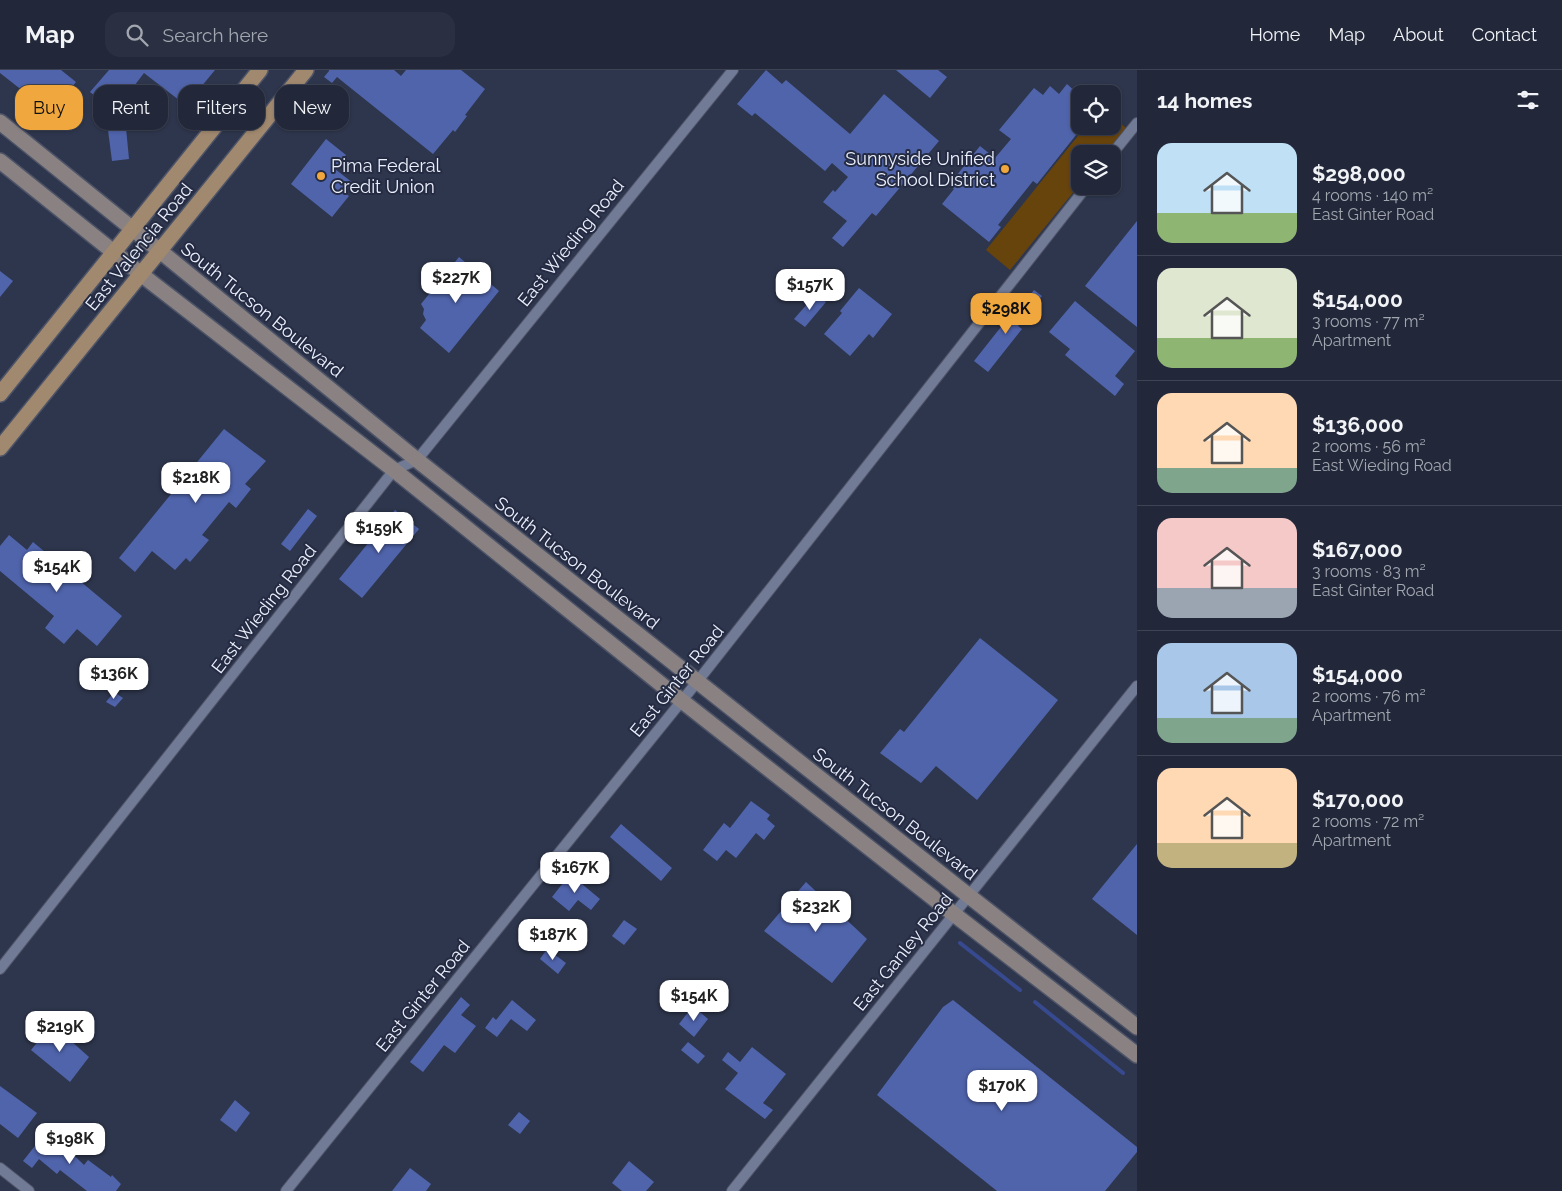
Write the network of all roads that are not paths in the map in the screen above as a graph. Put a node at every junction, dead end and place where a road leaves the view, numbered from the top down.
1 (260, 70) edge
2 (306, 70) edge
3 (733, 70) edge
4 (0, 122) edge
5 (1137, 123) edge
6 (1119, 145) edge
7 (0, 161) edge
8 (1080, 195) edge
9 (132, 228) junction
10 (160, 251) junction
11 (114, 252) junction
12 (141, 273) junction
13 (0, 394) edge
14 (0, 448) edge
15 (417, 460) junction
16 (394, 470) junction
17 (697, 682) junction
18 (1137, 686) edge
19 (682, 701) junction
20 (969, 896) junction
21 (955, 915) junction
22 (0, 969) edge
23 (1137, 1027) edge
24 (1137, 1055) edge
25 (0, 1168) edge
26 (29, 1191) edge
27 (286, 1191) edge
28 (732, 1191) edge

1 - 9 main road, East Valencia Road
2 - 10 main road, East Valencia Road
3 - 15 street, East Wieding Road
4 - 9 main road, South Tucson Boulevard
5 - 6 street
7 - 11 main road
8 - 17 street, East Ginter Road
9 - 10 main road, South Tucson Boulevard
9 - 11 main road, East Valencia Road
10 - 12 main road, East Valencia Road
10 - 15 main road, South Tucson Boulevard
11 - 12 main road
11 - 13 main road, East Valencia Road
12 - 14 main road, East Valencia Road
12 - 16 main road
15 - 16 street, East Wieding Road
15 - 17 main road, South Tucson Boulevard
16 - 19 main road
16 - 22 street, East Wieding Road
17 - 19 street, East Ginter Road
17 - 20 main road, South Tucson Boulevard
18 - 20 street, East Ganley Road
19 - 21 main road
19 - 27 street, East Ginter Road
20 - 21 street, East Ganley Road
20 - 23 main road, South Tucson Boulevard
21 - 24 main road
21 - 28 street, East Ganley Road
25 - 26 street

